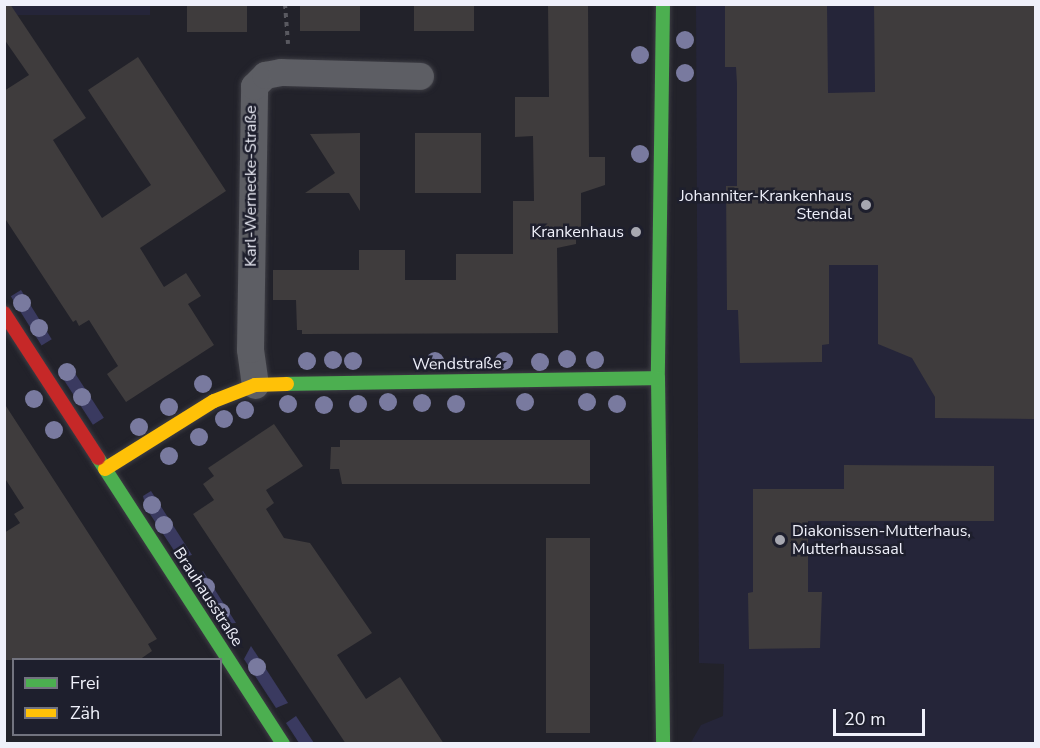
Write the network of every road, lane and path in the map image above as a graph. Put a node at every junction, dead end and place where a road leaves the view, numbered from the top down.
1 (285, 4) edge
2 (663, 4) edge
3 (288, 72) junction
4 (420, 76) dead end
5 (4, 313) edge
6 (658, 378) junction
7 (255, 386) junction
8 (105, 469) junction
9 (283, 744) edge
10 (663, 744) edge

1 - 3 path
2 - 6 street
3 - 4 street, Karl-Wernecke-Straße
3 - 7 street, Karl-Wernecke-Straße
5 - 8 street, Brauhausstraße
6 - 7 street, Wendstraße
6 - 10 street
7 - 8 street
8 - 9 street, Brauhausstraße

